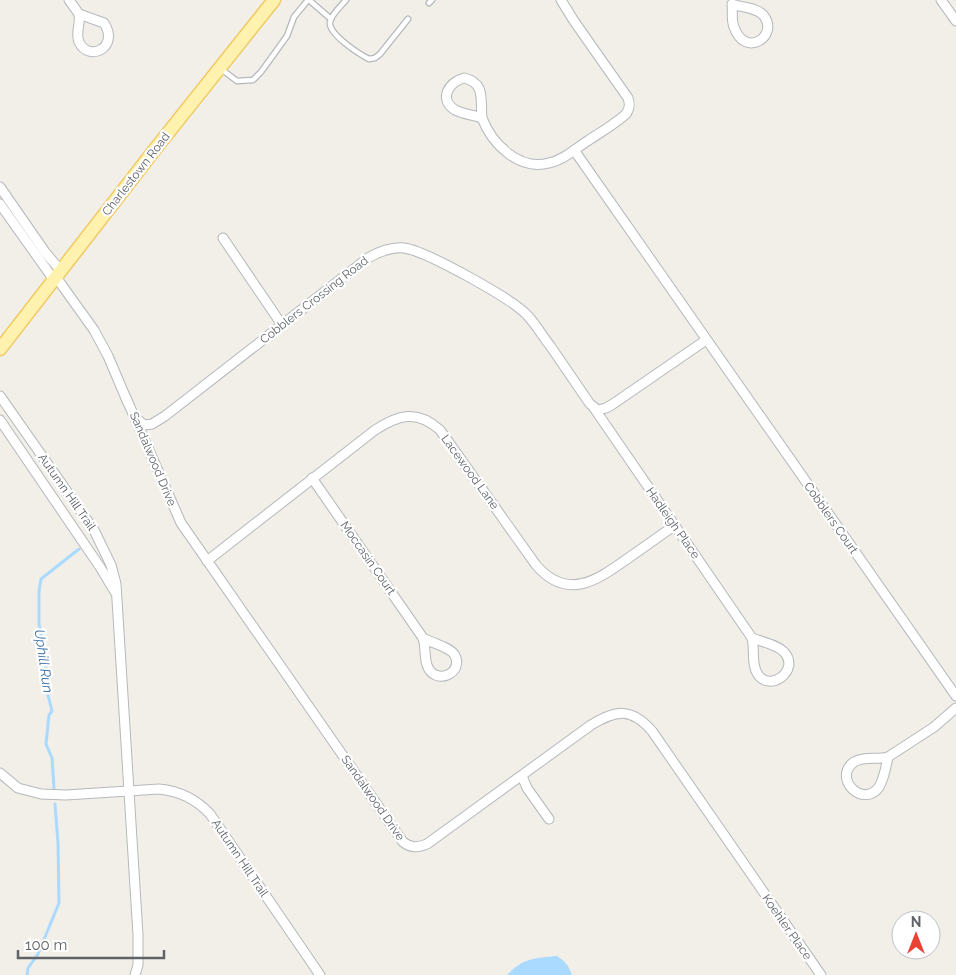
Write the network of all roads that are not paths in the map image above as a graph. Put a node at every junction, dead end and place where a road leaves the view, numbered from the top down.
1 (69, 0) edge
2 (274, 0) edge
3 (308, 0) edge
4 (346, 0) edge
5 (561, 0) edge
6 (941, 0) edge
7 (731, 2) edge
8 (79, 14) junction
9 (331, 19) junction
10 (408, 19) dead end
11 (956, 21) edge
12 (220, 68) junction
13 (482, 118) junction
14 (574, 150) junction
15 (0, 187) edge
16 (0, 204) edge
17 (224, 238) dead end
18 (57, 276) junction
19 (282, 325) junction
20 (706, 340) junction
21 (0, 349) edge
22 (0, 396) edge
23 (126, 398) junction
24 (594, 408) junction
25 (0, 420) edge
26 (312, 478) junction
27 (674, 526) junction
28 (207, 561) junction
29 (116, 595) junction
30 (423, 638) junction
31 (752, 638) junction
32 (956, 696) edge
33 (956, 708) edge
34 (888, 757) junction
35 (0, 773) edge
36 (522, 776) junction
37 (129, 790) junction
38 (549, 819) dead end
39 (753, 878) joint
40 (135, 975) edge
41 (320, 975) edge
42 (821, 975) edge

1 - 8 street
2 - 12 main road, Charlestown Road
3 - 9 lane
3 - 12 lane
4 - 9 lane
5 - 14 street
6 - 11 street
7 - 7 street
8 - 8 street
9 - 10 lane
12 - 18 main road, Charlestown Road
13 - 13 street
13 - 14 street
14 - 20 street
15 - 18 street
16 - 18 street
17 - 19 street
18 - 21 main road, Charlestown Road
18 - 23 street, Cobblers Crossing Road
19 - 23 street, Cobblers Crossing Road
19 - 24 street, Cobblers Crossing Road
20 - 24 street
20 - 32 street, Cobblers Court
22 - 29 street, Autumn Hill Trail
23 - 28 street, Sandalwood Drive
24 - 27 street, Hadleigh Place
25 - 29 street, Autumn Hill Trail
26 - 27 street, Lacewood Lane
26 - 28 street, Lacewood Lane
26 - 30 street, Moccasin Court
27 - 31 street, Hadleigh Place
28 - 36 street, Sandalwood Drive
29 - 37 street, Autumn Hill Trail
30 - 30 street, Moccasin Court
31 - 31 street
33 - 34 street
34 - 34 street
35 - 37 street
36 - 38 street
36 - 39 street, Sandalwood Drive
37 - 40 street, Autumn Hill Trail
37 - 41 street, Autumn Hill Trail
39 - 42 street, Koehler Place

